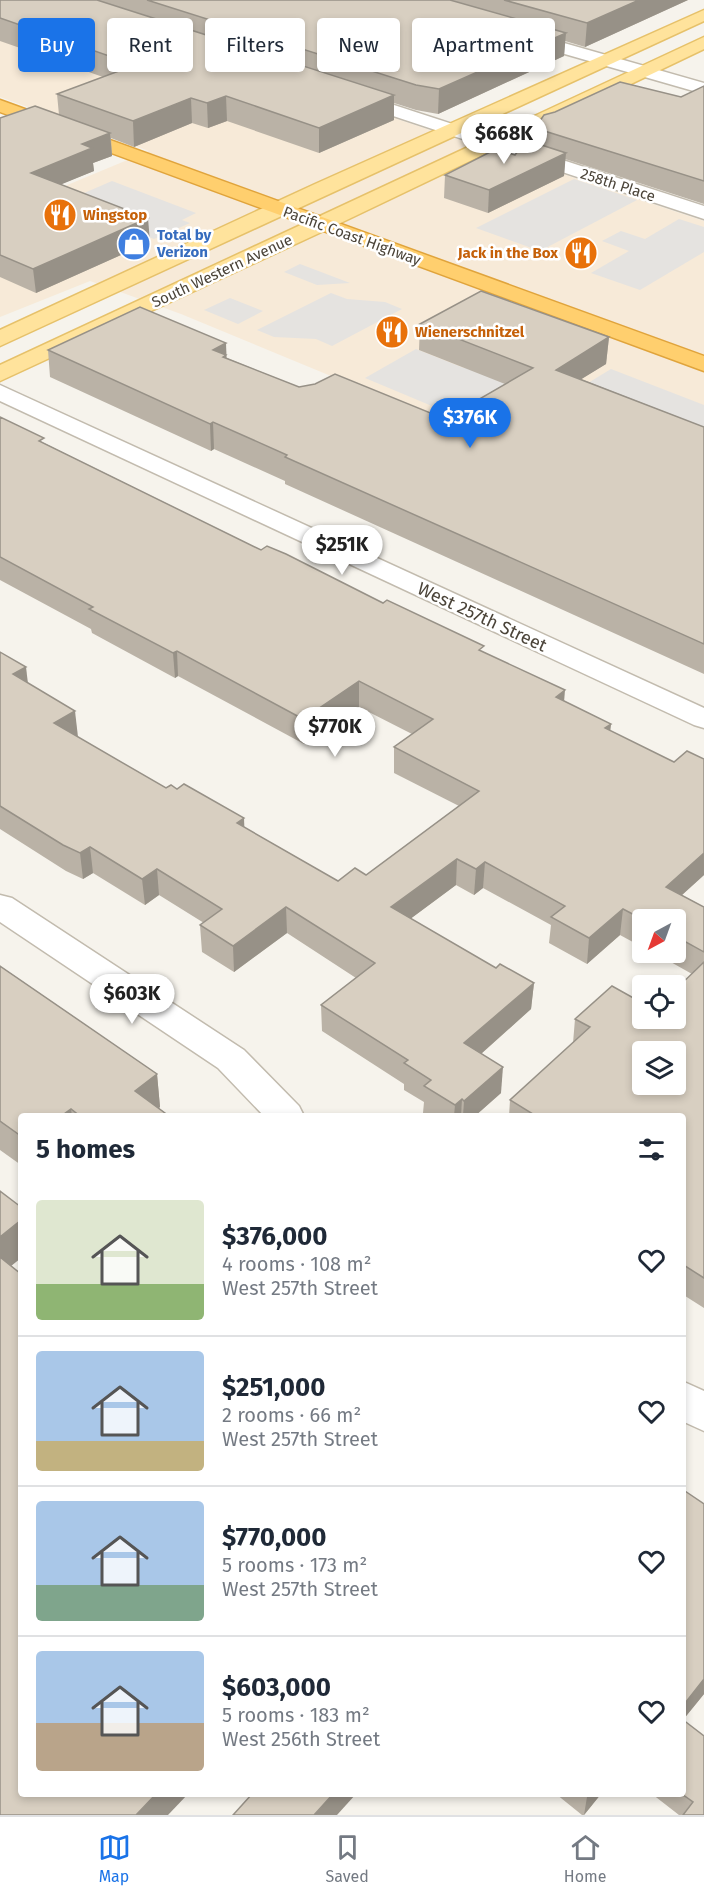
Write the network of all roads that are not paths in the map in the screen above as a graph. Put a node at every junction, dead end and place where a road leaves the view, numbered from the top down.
1 (704, 15) edge
2 (704, 42) edge
3 (555, 46) edge
4 (604, 60) junction
5 (642, 71) junction
6 (704, 89) edge
7 (336, 92) edge
8 (0, 106) edge
9 (453, 129) junction
10 (490, 142) junction
11 (279, 209) junction
12 (704, 213) edge
13 (321, 225) junction
14 (0, 339) edge
15 (704, 364) edge
16 (0, 374) edge
17 (0, 392) edge
18 (704, 719) edge
19 (0, 906) edge
20 (283, 1113) edge
21 (686, 1402) edge
22 (704, 1413) edge

1 - 4 main road, South Western Avenue
2 - 5 main road, South Western Avenue
3 - 4 street
4 - 5 street
4 - 9 main road, South Western Avenue
5 - 6 street
5 - 10 main road, South Western Avenue
7 - 9 street, 258th Place
8 - 11 highway, Pacific Coast Highway
9 - 10 street, 258th Place
9 - 11 main road, South Western Avenue
10 - 12 street, 258th Place
10 - 13 main road, South Western Avenue
11 - 13 highway, Pacific Coast Highway
11 - 14 main road, South Western Avenue
13 - 15 highway, Pacific Coast Highway
13 - 16 main road, South Western Avenue
17 - 18 street, West 257th Street
19 - 20 street
21 - 22 street

